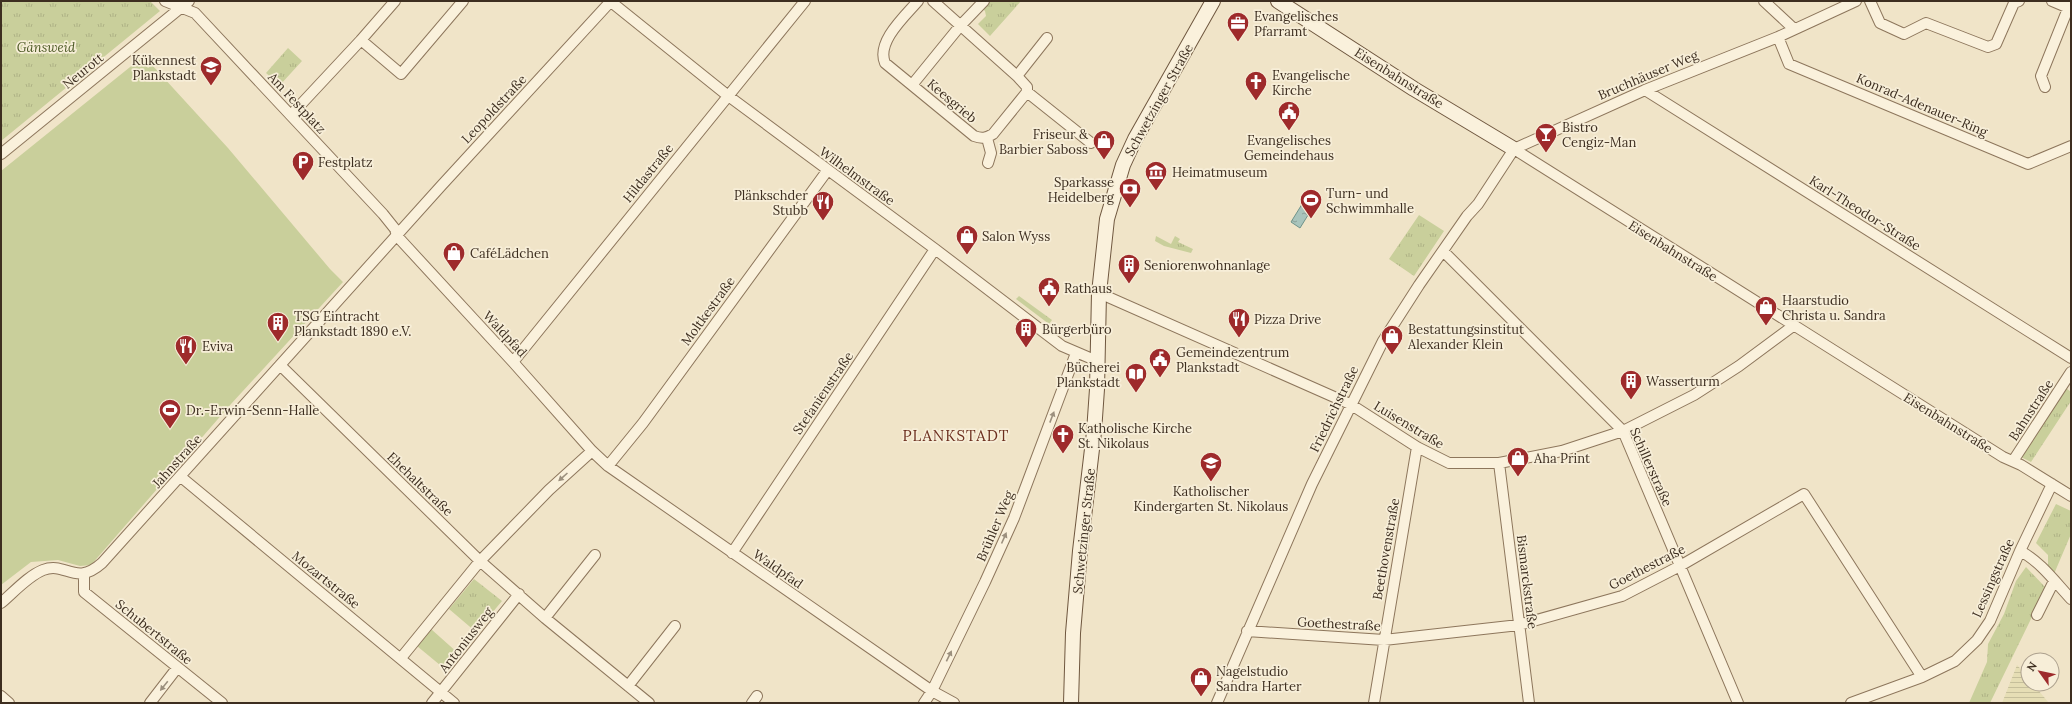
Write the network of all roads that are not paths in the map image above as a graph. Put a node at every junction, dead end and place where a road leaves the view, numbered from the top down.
1 (165, 1) edge
2 (189, 1) edge
3 (395, 1) edge
4 (463, 1) edge
5 (610, 1) edge
6 (805, 1) edge
7 (918, 1) edge
8 (933, 1) edge
9 (984, 1) edge
10 (1213, 1) edge
11 (1278, 1) edge
12 (1764, 1) edge
13 (1856, 1) edge
14 (1870, 1) edge
15 (2019, 1) edge
16 (2052, 1) edge
17 (2070, 6) edge
18 (180, 8) junction
19 (960, 26) junction
20 (1794, 29) junction
21 (1778, 36) junction
22 (1047, 38) dead end
23 (361, 40) junction
24 (1017, 76) junction
25 (912, 85) junction
26 (2045, 87) dead end
27 (1645, 90) junction
28 (1027, 92) junction
29 (727, 95) junction
30 (291, 115) junction
31 (987, 138) junction
32 (1091, 143) dead end
33 (2071, 146) edge
34 (1514, 149) junction
35 (1, 154) edge
36 (988, 163) dead end
37 (827, 171) junction
38 (397, 236) junction
39 (935, 249) junction
40 (1443, 251) junction
41 (1099, 293) junction
42 (1793, 326) junction
43 (1076, 353) junction
44 (2071, 358) edge
45 (1097, 361) junction
46 (513, 362) junction
47 (280, 365) junction
48 (2071, 372) edge
49 (1350, 404) junction
50 (1623, 431) junction
51 (1417, 447) junction
52 (592, 451) junction
53 (2013, 461) junction
54 (1499, 464) junction
55 (608, 466) junction
56 (181, 477) junction
57 (2052, 484) junction
58 (2071, 496) edge
59 (2020, 551) junction
60 (732, 552) junction
61 (596, 555) dead end
62 (480, 561) junction
63 (1680, 566) junction
64 (84, 574) junction
65 (2054, 581) junction
66 (519, 594) junction
67 (2071, 599) edge
68 (1, 603) edge
69 (2037, 615) dead end
70 (545, 618) junction
71 (1519, 625) junction
72 (675, 626) dead end
73 (1247, 632) junction
74 (1384, 640) junction
75 (401, 658) junction
76 (178, 668) junction
77 (1922, 677) junction
78 (628, 686) junction
79 (932, 691) junction
80 (441, 692) junction
81 (1, 696) edge
82 (9, 703) edge
83 (150, 703) edge
84 (222, 703) edge
85 (432, 703) edge
86 (454, 703) edge
87 (649, 703) edge
88 (924, 703) edge
89 (954, 703) edge
90 (1071, 703) edge
91 (1216, 703) edge
92 (1374, 703) edge
93 (1529, 703) edge
94 (1738, 703) edge
95 (1851, 703) edge

1 - 18 street, Am Festplatz
2 - 18 street, Neurott
3 - 23 street
4 - 23 street
5 - 29 street, Wilhelmstraße
5 - 38 street, Leopoldstraße
6 - 29 street, Hildastraße
7 - 25 street, Keesgrieb
8 - 19 street
9 - 19 street, Keesgrieb
10 - 41 street, Schwetzinger Straße
11 - 34 street, Eisenbahnstraße
12 - 20 street
13 - 20 street, Bruchhäuser Weg
14 - 15 street
16 - 17 street
17 - 26 street
18 - 30 street, Am Festplatz
18 - 35 street, Neurott
19 - 24 street
19 - 25 street, Keesgrieb
20 - 21 street, Bruchhäuser Weg
21 - 27 street, Bruchhäuser Weg
21 - 33 street, Konrad-Adenauer-Ring
22 - 24 street
23 - 30 street
24 - 28 street
25 - 31 street, Keesgrieb
27 - 34 street, Bruchhäuser Weg
27 - 44 street, Karl-Theodor-Straße
28 - 31 street
28 - 32 street
29 - 37 street, Wilhelmstraße
29 - 46 street, Hildastraße
30 - 38 street, Am Festplatz
31 - 36 street
34 - 40 street, Friedrichstraße
34 - 42 street, Eisenbahnstraße
37 - 39 street, Wilhelmstraße
37 - 55 street, Moltkestraße
38 - 46 street, Waldpfad
38 - 47 street, Jahnstraße
39 - 43 street, Wilhelmstraße
39 - 60 street, Stefanienstraße
40 - 49 street, Friedrichstraße
40 - 50 street, Schillerstraße
41 - 45 street, Schwetzinger Straße
41 - 49 street, Luisenstraße
42 - 50 street, Luisenstraße
42 - 53 street, Eisenbahnstraße
43 - 45 street, Wilhelmstraße
79 -> 43 street, Brühler Weg
45 - 90 street, Schwetzinger Straße
46 - 52 street, Waldpfad
47 - 56 street, Jahnstraße
47 - 62 street, Ehehaltstraße
48 - 53 street, Bahnstraße
49 - 51 street, Luisenstraße
49 - 73 street, Friedrichstraße
50 - 54 street, Luisenstraße
50 - 63 street, Schillerstraße
51 - 54 street, Luisenstraße
51 - 74 street, Beethovenstraße
52 - 55 street, Waldpfad
52 -> 62 street
53 - 57 street, Eisenbahnstraße
54 - 71 street, Bismarckstraße
55 - 60 street, Waldpfad
56 - 64 street, Jahnstraße
56 - 75 street, Mozartstraße
57 - 58 street, Eisenbahnstraße
57 - 59 street, Lessingstraße
59 - 65 street
59 - 77 street, Lessingstraße
60 - 79 street, Waldpfad
61 - 70 street
62 - 66 street, Ehehaltstraße
62 - 75 street
63 - 71 street, Goethestraße
63 - 77 street, Goethestraße
63 - 94 street, Schillerstraße
64 - 68 street
64 - 76 street, Schubertstraße
65 - 67 street
65 - 69 street
66 - 70 street, Ehehaltstraße
66 - 80 street, Antoniusweg
70 - 78 street, Ehehaltstraße
71 - 74 street, Goethestraße
71 - 93 street, Bismarckstraße
72 - 78 street
73 - 74 street, Goethestraße
73 - 91 street, Friedrichstraße
74 - 92 street, Beethovenstraße
75 - 80 street, Mozartstraße
76 -> 83 street
76 - 84 street, Schubertstraße
77 - 95 street, Lessingstraße
78 - 87 street, Ehehaltstraße
79 - 88 street, Brühler Weg
79 - 89 street, Waldpfad
80 - 85 street, Antoniusweg
80 - 86 street, Mozartstraße
81 - 82 street

